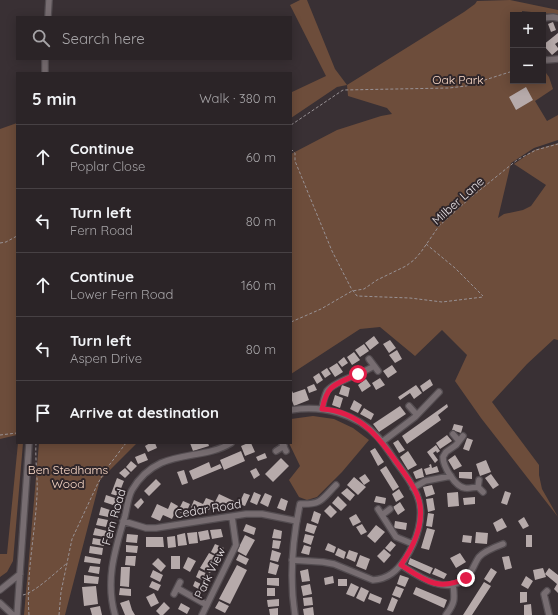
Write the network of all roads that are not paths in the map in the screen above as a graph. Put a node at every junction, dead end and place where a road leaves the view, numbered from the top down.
1 (49, 0) edge
2 (48, 16) edge
3 (546, 18) edge
4 (558, 18) edge
5 (558, 59) edge
6 (45, 60) edge
7 (547, 60) dead end
8 (45, 72) edge
9 (369, 359) dead end
10 (374, 366) junction
11 (378, 371) dead end
12 (439, 392) dead end
13 (409, 406) dead end
14 (322, 409) junction
15 (292, 410) edge
16 (417, 415) junction
17 (453, 434) dead end
18 (382, 442) junction
19 (29, 444) edge
20 (229, 444) edge
21 (284, 447) edge
22 (276, 451) dead end
23 (451, 476) junction
24 (479, 480) dead end
25 (336, 485) dead end
26 (478, 487) junction
27 (414, 488) junction
28 (484, 492) dead end
29 (378, 509) dead end
30 (390, 509) dead end
31 (382, 515) junction
32 (232, 517) junction
33 (123, 521) junction
34 (296, 521) junction
35 (413, 544) junction
36 (503, 544) dead end
37 (292, 560) junction
38 (401, 565) junction
39 (20, 574) junction
40 (180, 582) dead end
41 (453, 584) junction
42 (177, 588) junction
43 (0, 590) edge
44 (544, 592) dead end
45 (174, 594) dead end
46 (0, 603) edge
47 (207, 604) junction
48 (13, 615) edge
49 (17, 615) edge
50 (115, 615) edge
51 (202, 615) edge
52 (295, 615) edge
53 (446, 615) edge
54 (549, 615) edge

1 - 2 street
3 - 4 street
5 - 7 street
6 - 8 street
9 - 10 street
10 - 11 street
10 - 14 street
12 - 16 street
13 - 16 street
14 - 15 street
14 - 18 street
16 - 18 street
17 - 23 street
18 - 27 street
19 - 39 street
20 - 33 street, Fern Road
21 - 22 street
23 - 26 street
23 - 27 street
24 - 26 street
25 - 34 street
26 - 28 street
27 - 35 street
29 - 31 street
30 - 31 street
31 - 35 street
32 - 33 street, Cedar Road
32 - 34 street, Cedar Road
32 - 47 street, Park View
33 - 50 street, Fern Road
34 - 37 street
35 - 38 street
36 - 41 street
37 - 38 street
37 - 52 street
38 - 41 street
39 - 43 street
39 - 49 street
40 - 42 street
41 - 53 street
42 - 45 street
42 - 47 street
44 - 54 street
46 - 48 street
47 - 51 street, Park View

